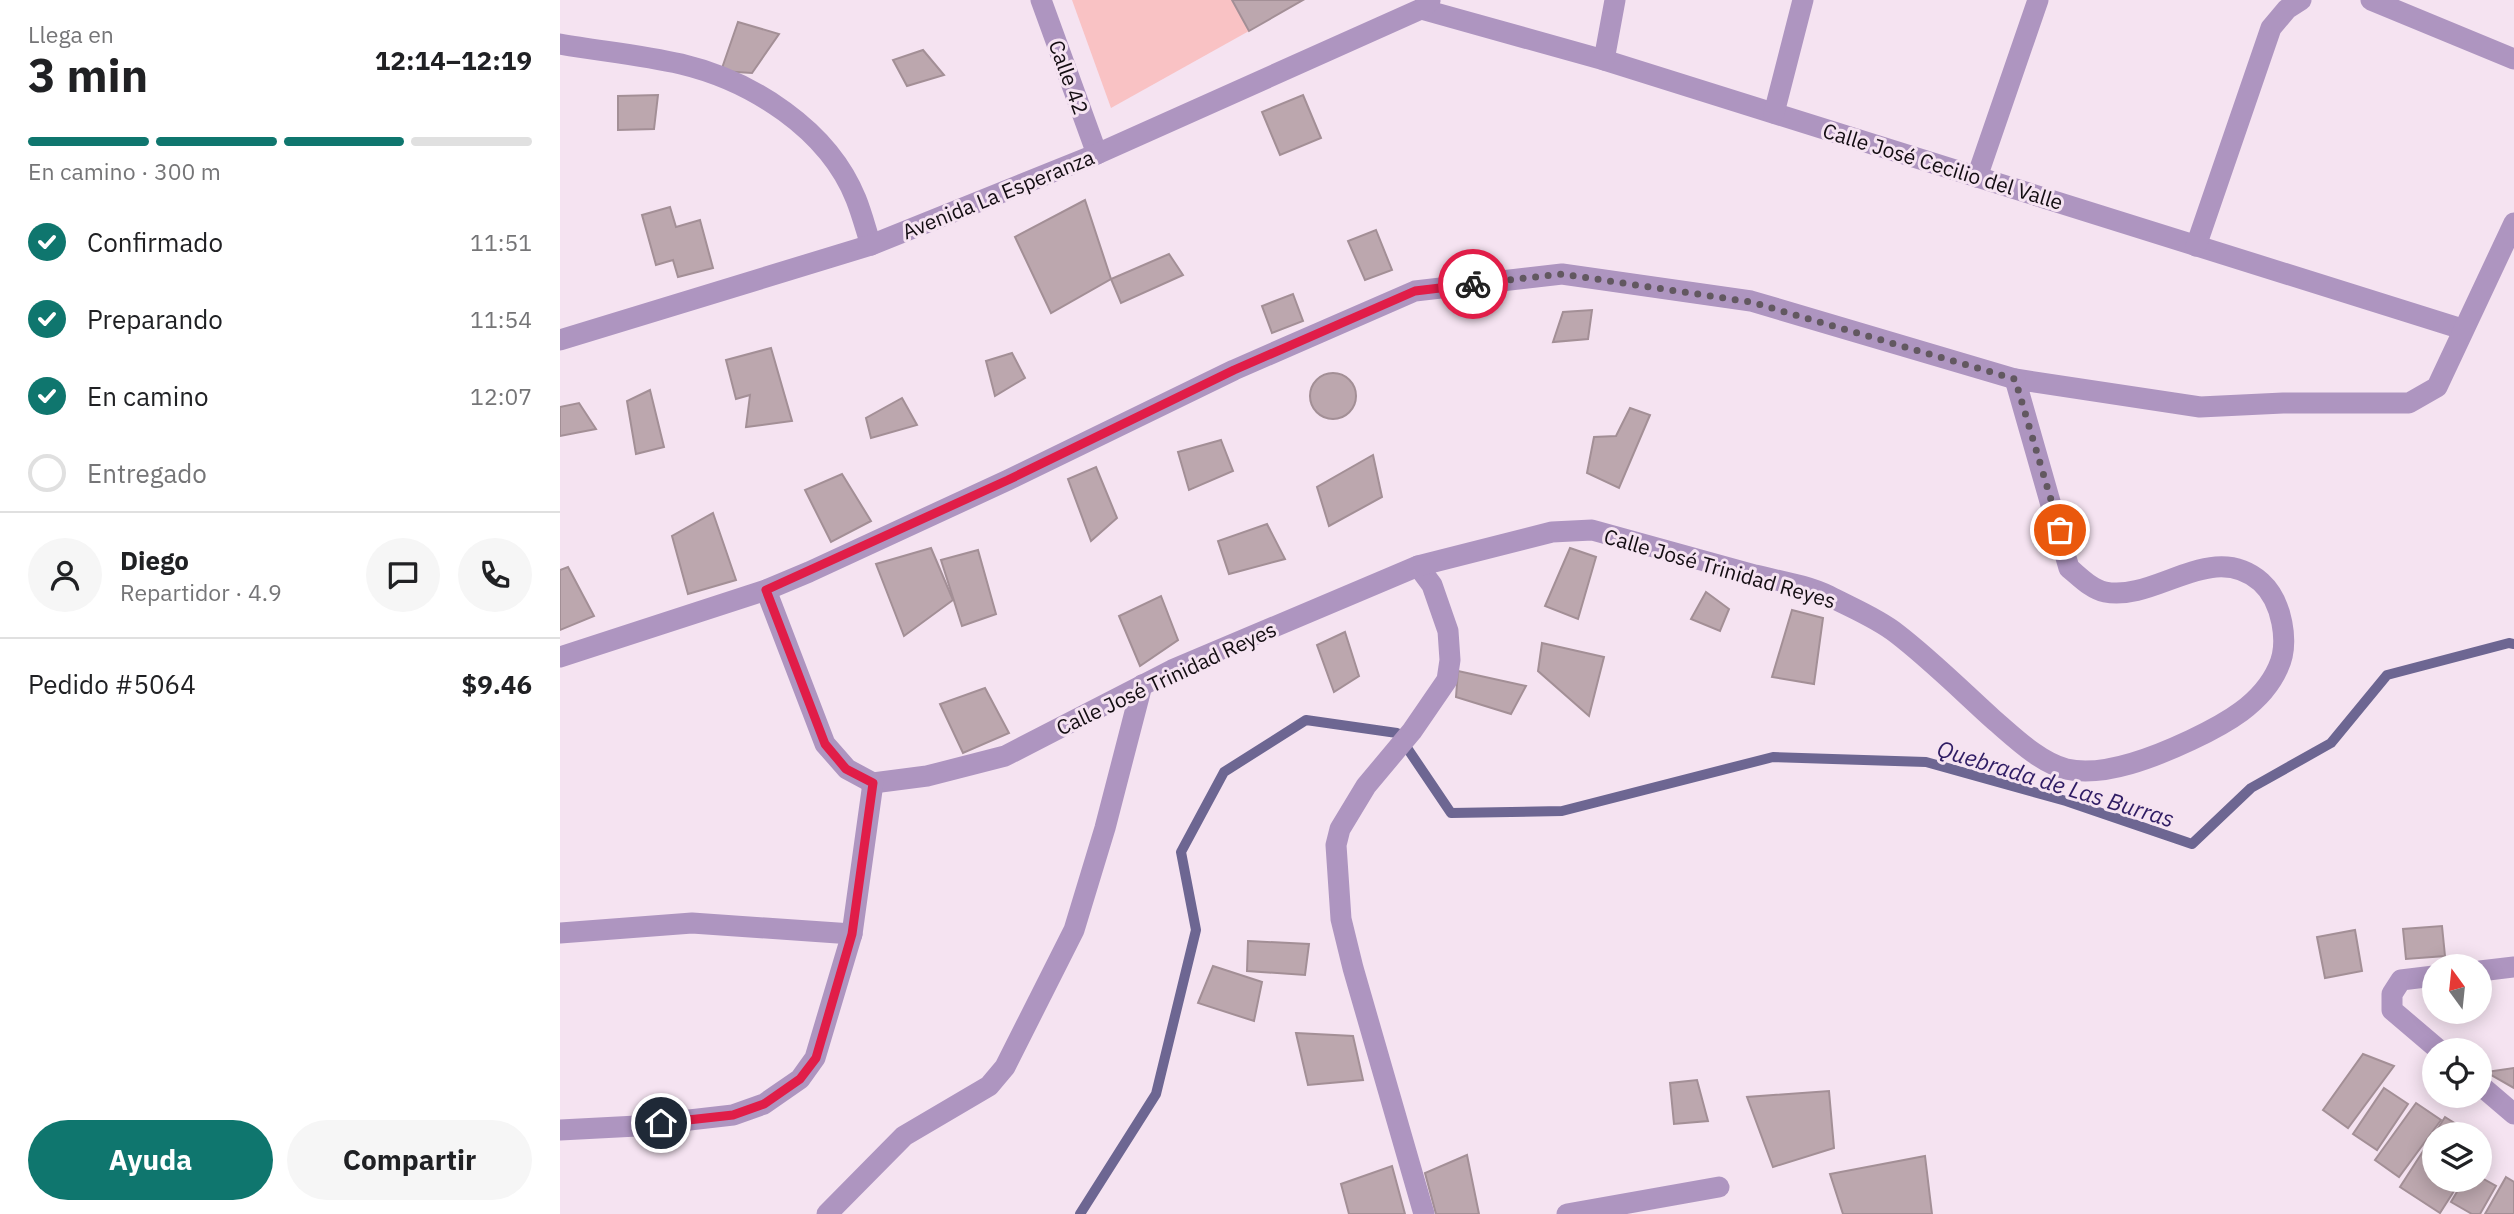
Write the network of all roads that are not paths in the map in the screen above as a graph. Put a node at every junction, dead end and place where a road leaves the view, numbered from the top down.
1 (1041, 0) edge
2 (1615, 0) edge
3 (1803, 0) edge
4 (2038, 0) edge
5 (2301, 0) edge
6 (2371, 0) edge
7 (1427, 5) edge
8 (560, 44) edge
9 (2514, 59) edge
10 (1604, 60) junction
11 (1774, 113) junction
12 (1097, 154) junction
13 (1977, 177) junction
14 (2514, 223) edge
15 (871, 245) junction
16 (2196, 246) junction
17 (2462, 330) junction
18 (560, 340) edge
19 (2015, 379) junction
20 (1418, 566) junction
21 (766, 590) junction
22 (560, 657) edge
23 (1142, 685) junction
24 (873, 783) junction
25 (560, 933) edge
26 (852, 934) junction
27 (2514, 967) edge
28 (2492, 970) edge
29 (2422, 977) edge
30 (2425, 1038) edge
31 (2492, 1095) edge
32 (2514, 1114) edge
33 (560, 1130) edge
34 (1719, 1186) dead end
35 (827, 1214) edge
36 (1424, 1214) edge
37 (1567, 1214) edge

1 - 12 street, Calle 42
2 - 10 street
3 - 11 street
4 - 13 street
5 - 16 street
6 - 9 street
7 - 10 street, Calle José Cecilio del Valle
7 - 12 street, Avenida La Esperanza
8 - 15 street
10 - 11 street, Calle José Cecilio del Valle
11 - 13 street, Calle José Cecilio del Valle
12 - 15 street, Avenida La Esperanza
13 - 16 street, Calle José Cecilio del Valle
14 - 17 street
15 - 18 street, Avenida La Esperanza
16 - 17 street, Calle José Cecilio del Valle
17 - 19 street
19 - 20 street, Calle José Trinidad Reyes
19 - 21 street
20 - 23 street, Calle José Trinidad Reyes
20 - 36 street
21 - 22 street
21 - 24 street
23 - 24 street, Calle José Trinidad Reyes
23 - 35 street
24 - 26 street
25 - 26 street
26 - 33 street
27 - 28 street
29 - 30 street
31 - 32 street
34 - 37 street

